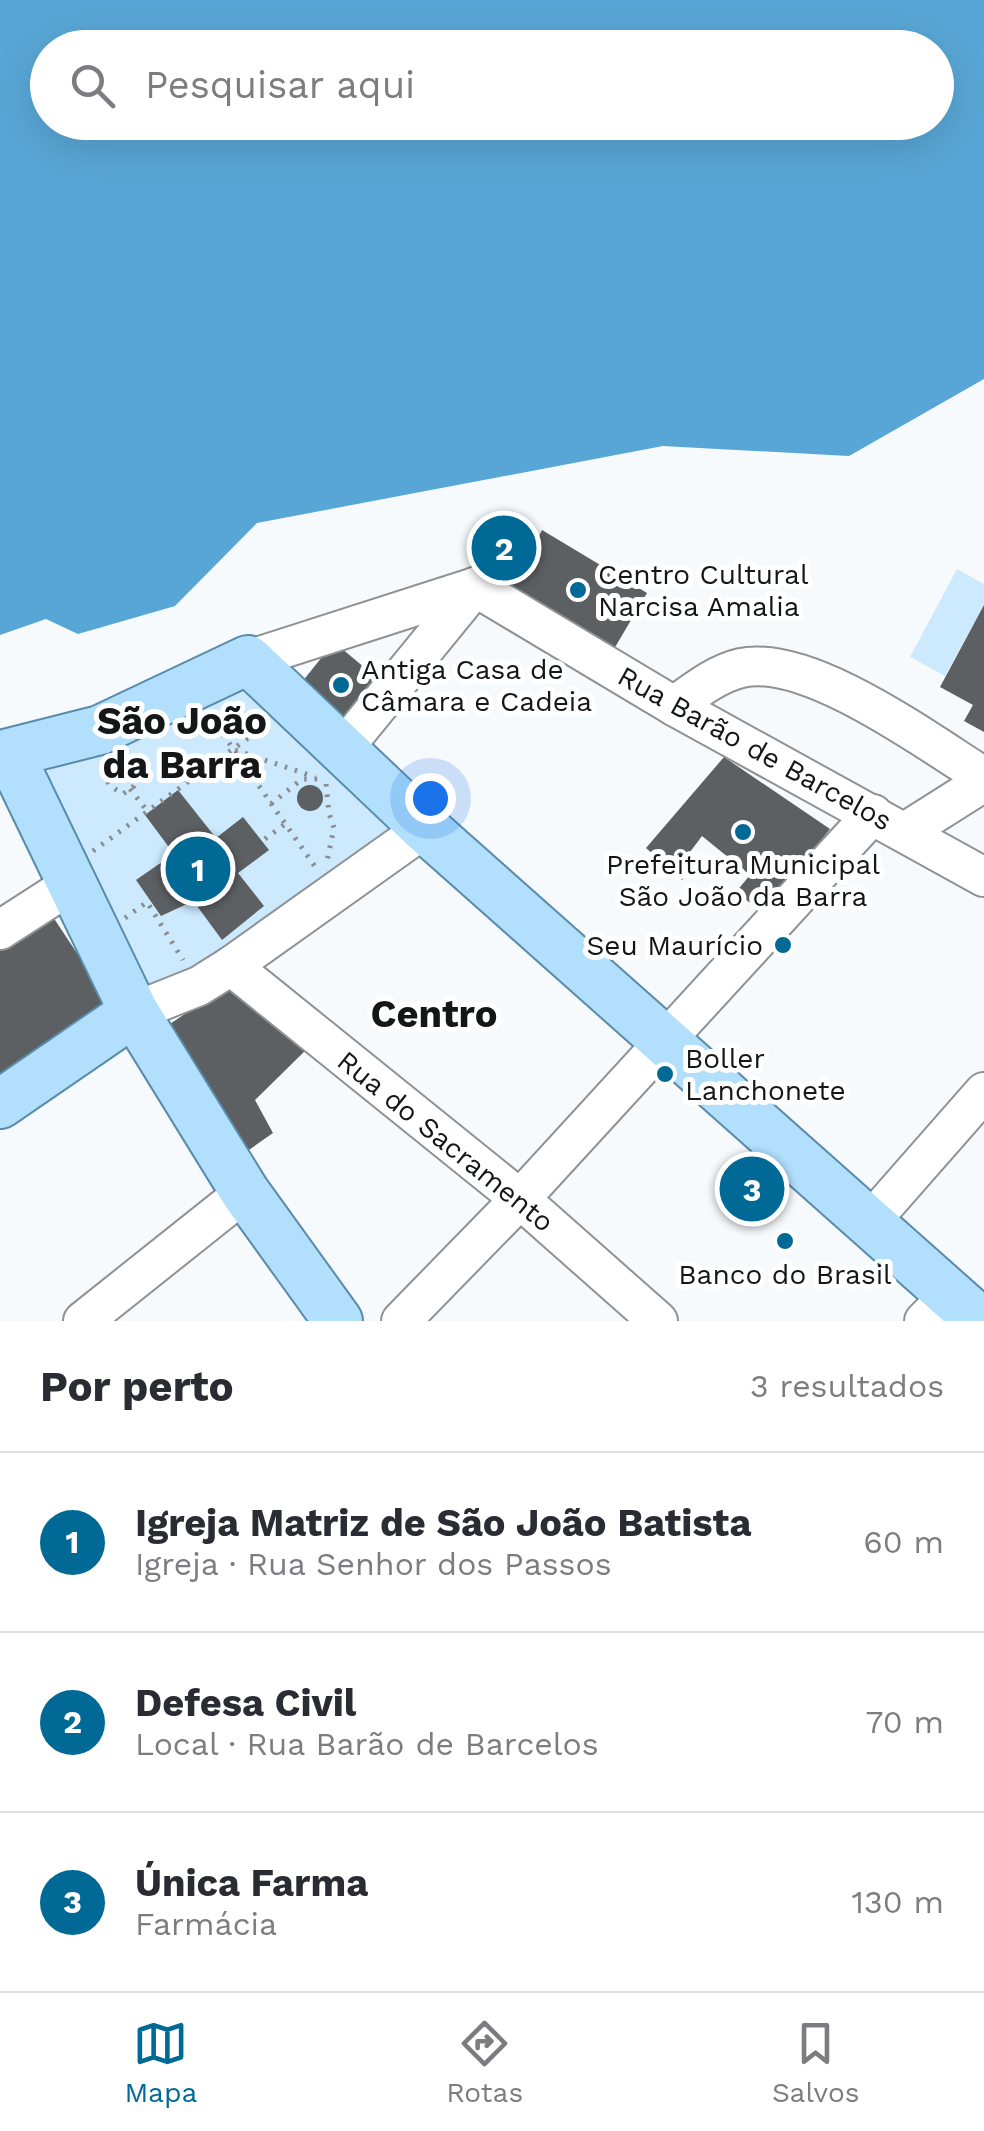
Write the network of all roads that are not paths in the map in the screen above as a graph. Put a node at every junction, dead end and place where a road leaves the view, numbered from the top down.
1 (475, 587) junction
2 (248, 660) junction
3 (674, 706) junction
4 (5, 753) edge
5 (332, 764) junction
6 (984, 779) edge
7 (889, 823) junction
8 (425, 828) junction
9 (984, 876) edge
10 (70, 877) junction
11 (0, 930) edge
12 (232, 966) junction
13 (134, 1012) junction
14 (664, 1040) junction
15 (984, 1092) edge
16 (0, 1104) edge
17 (245, 1192) junction
18 (520, 1199) junction
19 (869, 1223) junction
20 (952, 1312) edge
21 (84, 1321) edge
22 (338, 1321) edge
23 (401, 1321) edge
24 (658, 1321) edge

1 - 2 street
1 - 3 street, Rua Barão de Barcelos
1 - 5 street
2 - 4 main road
2 - 5 main road
3 - 6 street
3 - 7 street, Rua Barão de Barcelos
4 - 10 main road
5 - 8 main road
6 - 7 street
7 - 9 street, Rua Barão de Barcelos
7 - 14 street
8 - 12 street
8 - 14 main road
10 - 11 street
10 - 13 main road
12 - 13 street
12 - 18 street, Rua do Sacramento
13 - 16 main road
13 - 17 main road
14 - 18 street
14 - 19 main road
15 - 19 street
17 - 21 street
17 - 22 main road
18 - 23 street
18 - 24 street, Rua do Sacramento
19 - 20 main road

